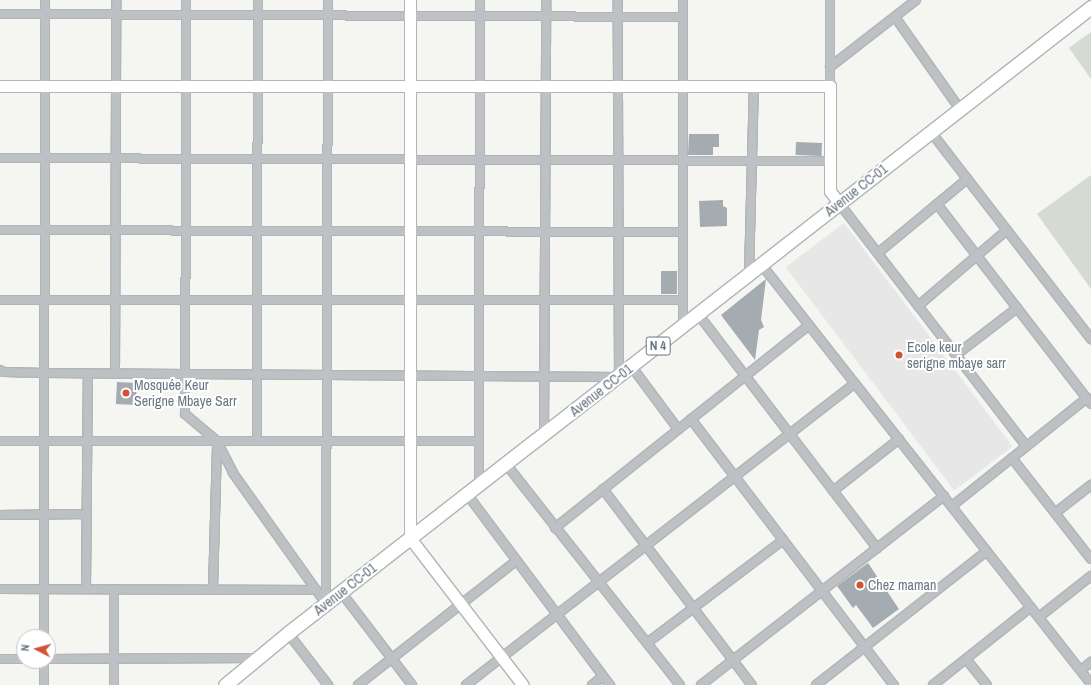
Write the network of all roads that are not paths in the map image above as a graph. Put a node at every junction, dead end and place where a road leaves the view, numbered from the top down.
1 (45, 0) edge
2 (116, 0) edge
3 (186, 0) edge
4 (258, 0) edge
5 (328, 0) edge
6 (410, 0) edge
7 (480, 0) edge
8 (546, 0) edge
9 (618, 0) edge
10 (683, 0) edge
11 (830, 0) edge
12 (915, 0) edge
13 (1091, 7) edge
14 (0, 14) edge
15 (45, 14) junction
16 (116, 14) junction
17 (186, 15) junction
18 (258, 15) junction
19 (328, 15) junction
20 (410, 16) junction
21 (480, 16) junction
22 (546, 16) junction
23 (618, 17) junction
24 (683, 17) junction
25 (895, 17) junction
26 (830, 66) junction
27 (0, 86) edge
28 (45, 86) junction
29 (116, 86) junction
30 (830, 86) junction
31 (186, 87) junction
32 (258, 87) junction
33 (328, 87) junction
34 (410, 87) junction
35 (480, 87) junction
36 (546, 87) junction
37 (618, 87) junction
38 (683, 87) junction
39 (754, 87) junction
40 (960, 109) junction
41 (931, 132) junction
42 (0, 158) edge
43 (45, 159) junction
44 (116, 159) junction
45 (186, 159) junction
46 (257, 159) junction
47 (328, 160) junction
48 (410, 160) junction
49 (480, 160) junction
50 (546, 160) junction
51 (619, 161) junction
52 (683, 161) junction
53 (752, 161) junction
54 (830, 161) junction
55 (967, 179) junction
56 (839, 203) junction
57 (937, 204) junction
58 (0, 230) edge
59 (45, 230) junction
60 (115, 230) junction
61 (185, 230) junction
62 (1007, 230) junction
63 (257, 231) junction
64 (327, 231) junction
65 (410, 231) junction
66 (480, 231) junction
67 (545, 232) junction
68 (619, 232) junction
69 (683, 232) junction
70 (878, 253) junction
71 (976, 255) junction
72 (761, 264) junction
73 (749, 273) junction
74 (0, 300) edge
75 (45, 300) junction
76 (115, 300) junction
77 (185, 300) junction
78 (257, 300) junction
79 (327, 300) junction
80 (410, 300) junction
81 (479, 300) junction
82 (545, 300) junction
83 (619, 300) junction
84 (683, 300) junction
85 (918, 306) junction
86 (1017, 308) junction
87 (698, 314) junction
88 (809, 325) junction
89 (683, 326) junction
90 (1091, 339) edge
91 (956, 355) junction
92 (632, 367) junction
93 (0, 370) edge
94 (45, 373) junction
95 (88, 374) junction
96 (115, 374) junction
97 (185, 374) junction
98 (257, 375) junction
99 (327, 375) junction
100 (410, 375) junction
101 (479, 376) junction
102 (545, 376) junction
103 (746, 376) junction
104 (619, 377) junction
105 (855, 383) junction
106 (1089, 401) edge
107 (691, 419) junction
108 (678, 429) junction
109 (544, 434) junction
110 (790, 434) junction
111 (899, 439) junction
112 (0, 441) edge
113 (44, 441) junction
114 (87, 441) junction
115 (217, 441) junction
116 (257, 441) junction
117 (326, 441) junction
118 (410, 441) junction
119 (479, 441) junction
120 (1026, 446) junction
121 (1012, 458) junction
122 (506, 464) junction
123 (735, 477) junction
124 (479, 485) junction
125 (1091, 485) edge
126 (603, 490) junction
127 (833, 491) junction
128 (467, 494) junction
129 (944, 496) junction
130 (952, 506) junction
131 (1055, 513) junction
132 (45, 514) junction
133 (86, 514) junction
134 (0, 515) edge
135 (556, 528) junction
136 (410, 538) junction
137 (783, 540) junction
138 (646, 546) junction
139 (877, 548) junction
140 (987, 551) junction
141 (1091, 559) edge
142 (516, 561) junction
143 (1091, 576) edge
144 (599, 582) junction
145 (0, 589) edge
146 (44, 589) junction
147 (86, 589) junction
148 (114, 589) junction
149 (212, 589) junction
150 (316, 590) junction
151 (822, 591) junction
152 (341, 592) junction
153 (326, 604) junction
154 (461, 604) junction
155 (693, 607) junction
156 (1031, 607) junction
157 (557, 615) junction
158 (1039, 618) junction
159 (44, 629) edge
160 (288, 633) junction
161 (647, 643) junction
162 (865, 647) junction
163 (502, 657) junction
164 (257, 658) junction
165 (392, 658) junction
166 (0, 659) edge
167 (16, 659) edge
168 (56, 659) edge
169 (114, 659) junction
170 (966, 659) junction
171 (733, 660) junction
172 (1091, 662) edge
173 (44, 669) edge
174 (1081, 670) junction
175 (603, 676) junction
176 (1091, 684) edge
177 (44, 685) edge
178 (114, 685) edge
179 (225, 685) edge
180 (328, 685) edge
181 (358, 685) edge
182 (412, 685) edge
183 (466, 685) edge
184 (523, 685) edge
185 (592, 685) edge
186 (610, 685) edge
187 (680, 685) edge
188 (701, 685) edge
189 (752, 685) edge
190 (816, 685) edge
191 (894, 685) edge
192 (933, 685) edge
193 (987, 685) edge

1 - 15 street
2 - 16 street
3 - 17 street
4 - 18 street
5 - 19 street
6 - 20 street
7 - 21 street
8 - 22 street
9 - 23 street
10 - 24 street
11 - 26 street
12 - 25 street
13 - 40 main road, Avenue CC-01 / N 4
14 - 15 street
15 - 16 street
15 - 28 street
16 - 17 street
16 - 29 street
17 - 18 street
17 - 31 street
18 - 19 street
18 - 32 street
19 - 20 street
19 - 33 street
20 - 21 street
20 - 34 street
21 - 22 street
21 - 35 street
22 - 23 street
22 - 36 street
23 - 24 street
23 - 37 street
24 - 38 street
25 - 26 street
25 - 40 street
26 - 30 street
27 - 28 street
28 - 29 street
28 - 43 street
29 - 31 street
29 - 44 street
30 - 39 street
30 - 54 street
31 - 32 street
31 - 45 street
32 - 33 street
32 - 46 street
33 - 34 street
33 - 47 street
34 - 35 street
34 - 48 street
35 - 36 street
35 - 49 street
36 - 37 street
36 - 50 street
37 - 38 street
37 - 51 street
38 - 39 street
38 - 52 street
39 - 53 street
40 - 41 main road, Avenue CC-01 / N 4
41 - 55 street
41 - 56 main road, Avenue CC-01 / N 4
42 - 43 street
43 - 44 street
43 - 59 street
44 - 45 street
44 - 60 street
45 - 46 street
45 - 61 street
46 - 47 street
46 - 63 street
47 - 48 street
47 - 64 street
48 - 49 street
48 - 65 street
49 - 50 street
49 - 66 street
50 - 51 street
50 - 67 street
51 - 52 street
51 - 68 street
52 - 53 street
52 - 69 street
53 - 54 street
53 - 73 street
54 - 56 street
55 - 57 street
55 - 62 street
56 - 70 street
56 - 72 main road, Avenue CC-01 / N 4
57 - 70 street
57 - 71 street
58 - 59 street
59 - 60 street
59 - 75 street
60 - 61 street
60 - 76 street
61 - 63 street
61 - 77 street
62 - 71 street
62 - 90 street
63 - 64 street
63 - 78 street
64 - 65 street
64 - 79 street
65 - 66 street
65 - 80 street
66 - 67 street
66 - 81 street
67 - 68 street
67 - 82 street
68 - 69 street
68 - 83 street
69 - 84 street
70 - 85 street
71 - 85 street
71 - 86 street
72 - 73 main road, Avenue CC-01 / N 4
72 - 88 street
73 - 87 main road, Avenue CC-01 / N 4
74 - 75 street
75 - 76 street
75 - 94 street
76 - 77 street
76 - 96 street
77 - 78 street
77 - 97 street
78 - 79 street
78 - 98 street
79 - 80 street
79 - 99 street
80 - 81 street
80 - 100 street
81 - 82 street
81 - 101 street
82 - 83 street
82 - 102 street
83 - 84 street
83 - 104 street
84 - 89 street
85 - 91 street
86 - 91 street
86 - 106 street
87 - 89 main road, Avenue CC-01 / N 4
87 - 103 street
88 - 103 street
88 - 105 street
89 - 92 main road, Avenue CC-01 / N 4
91 - 120 street
92 - 104 main road, Avenue CC-01 / N 4
92 - 108 street
93 - 94 street
94 - 95 street
94 - 113 street
95 - 96 street
95 - 114 street
96 - 97 street
97 - 98 street
97 - 115 street
98 - 99 street
98 - 116 street
99 - 100 street
99 - 117 street
100 - 101 street
100 - 118 street
101 - 102 street
101 - 119 street
102 - 104 street
102 - 109 street
103 - 107 street
103 - 110 street
104 - 109 main road, Avenue CC-01 / N 4
105 - 110 street
105 - 111 street
106 - 120 street
107 - 108 street
107 - 123 street
108 - 126 street
109 - 122 main road, Avenue CC-01 / N 4
110 - 123 street
110 - 127 street
111 - 127 street
111 - 129 street
112 - 113 street
113 - 114 street
113 - 132 street
114 - 115 street
114 - 133 street
115 - 116 street
115 - 149 street
115 - 150 street
116 - 117 street
117 - 118 street
117 - 153 street
118 - 119 street
118 - 136 street
119 - 124 street
120 - 121 street
121 - 130 street
121 - 131 street
122 - 124 main road, Avenue CC-01 / N 4
122 - 135 street
123 - 137 street
123 - 138 street
124 - 128 main road, Avenue CC-01 / N 4
125 - 131 street
126 - 135 street
126 - 138 street
127 - 139 street
128 - 136 main road, Avenue CC-01 / N 4
128 - 142 street
129 - 130 street
129 - 139 street
130 - 140 street
131 - 141 street
132 - 133 street
132 - 134 street
132 - 146 street
133 - 147 street
135 - 144 street
136 - 152 main road, Avenue CC-01 / N 4
136 - 154 street
137 - 151 street
137 - 155 street
138 - 144 street
138 - 155 street
139 - 151 street
140 - 156 street
140 - 162 street
142 - 154 street
142 - 157 street
143 - 158 street
144 - 157 street
144 - 161 street
145 - 146 street
146 - 147 street
146 - 159 street
147 - 148 street
148 - 149 street
148 - 169 street
149 - 150 street
150 - 153 street
151 - 162 street
151 - 171 street
152 - 153 main road, Avenue CC-01 / N 4
152 - 165 street
153 - 160 main road, Avenue CC-01 / N 4
154 - 163 street
154 - 165 street
155 - 161 street
155 - 171 street
156 - 158 street
156 - 170 street
157 - 163 street
157 - 175 street
158 - 174 street
160 - 164 main road, Avenue CC-01 / N 4
160 - 180 street
161 - 187 street
162 - 190 street
162 - 191 street
163 - 183 street
163 - 184 street
164 - 169 street
164 - 179 main road, Avenue CC-01 / N 4
165 - 181 street
165 - 182 street
166 - 167 street
168 - 169 street
169 - 178 street
170 - 192 street
170 - 193 street
171 - 188 street
171 - 189 street
172 - 174 street
173 - 177 street
174 - 176 street
175 - 185 street
175 - 186 street

